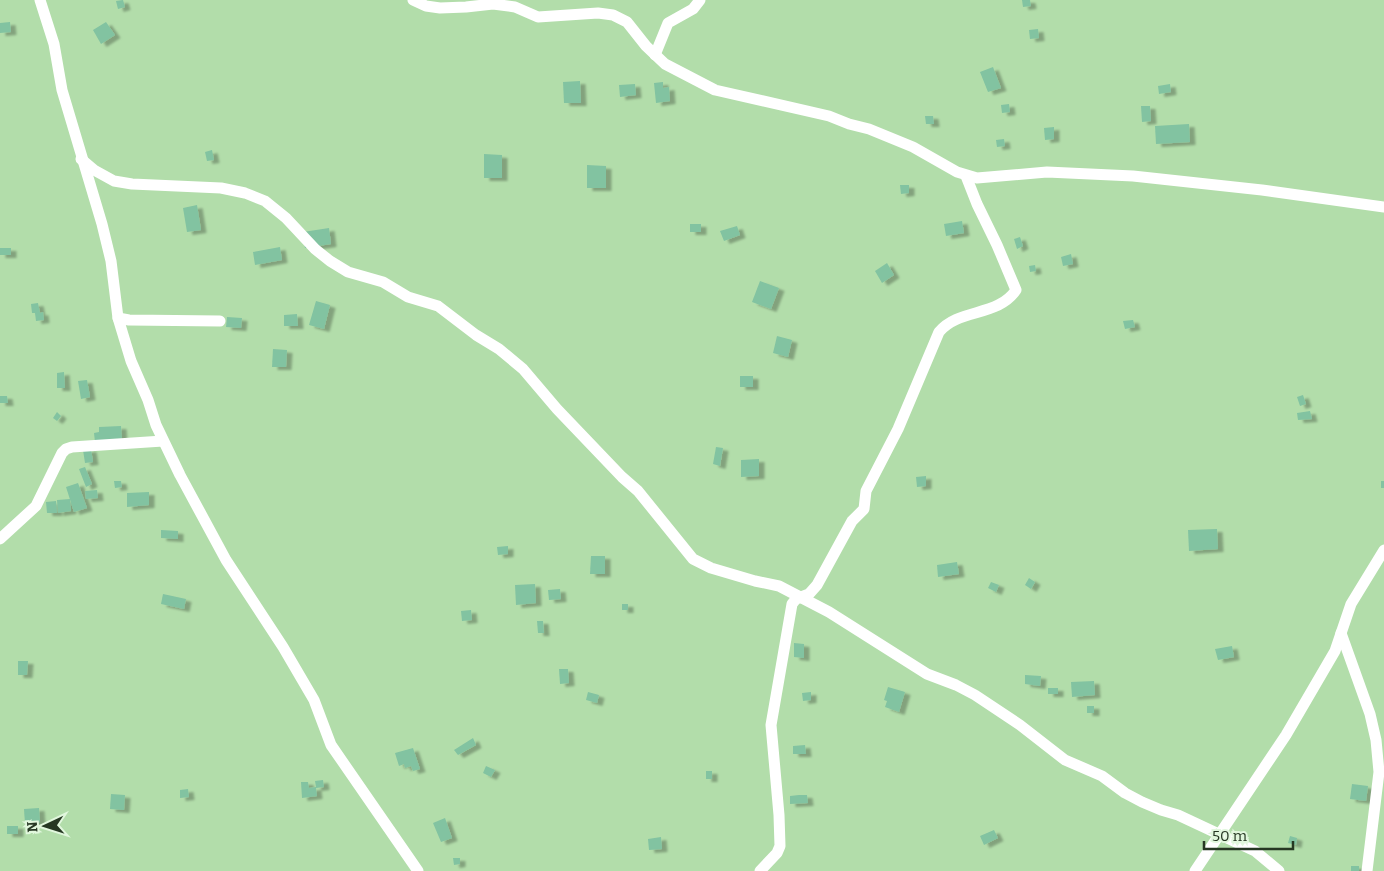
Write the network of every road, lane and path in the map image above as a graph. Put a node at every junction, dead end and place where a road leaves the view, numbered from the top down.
1 (40, 0) edge
2 (413, 0) edge
3 (700, 0) edge
4 (655, 55) junction
5 (82, 159) junction
6 (966, 176) junction
7 (1384, 207) edge
8 (118, 318) junction
9 (220, 321) dead end
10 (163, 441) junction
11 (0, 539) edge
12 (1384, 550) edge
13 (801, 597) junction
14 (1341, 633) junction
15 (1219, 834) junction
16 (418, 871) edge
17 (760, 871) edge
18 (1195, 871) edge
19 (1279, 871) edge
20 (1367, 871) edge

1 - 5 street
2 - 4 street
3 - 4 street
4 - 6 street
5 - 8 street
5 - 13 street
6 - 7 street
6 - 13 street
8 - 9 street
8 - 10 street
10 - 11 street
10 - 16 street
12 - 14 street
13 - 15 street
13 - 17 street
14 - 15 street
14 - 20 street
15 - 18 street
15 - 19 street

